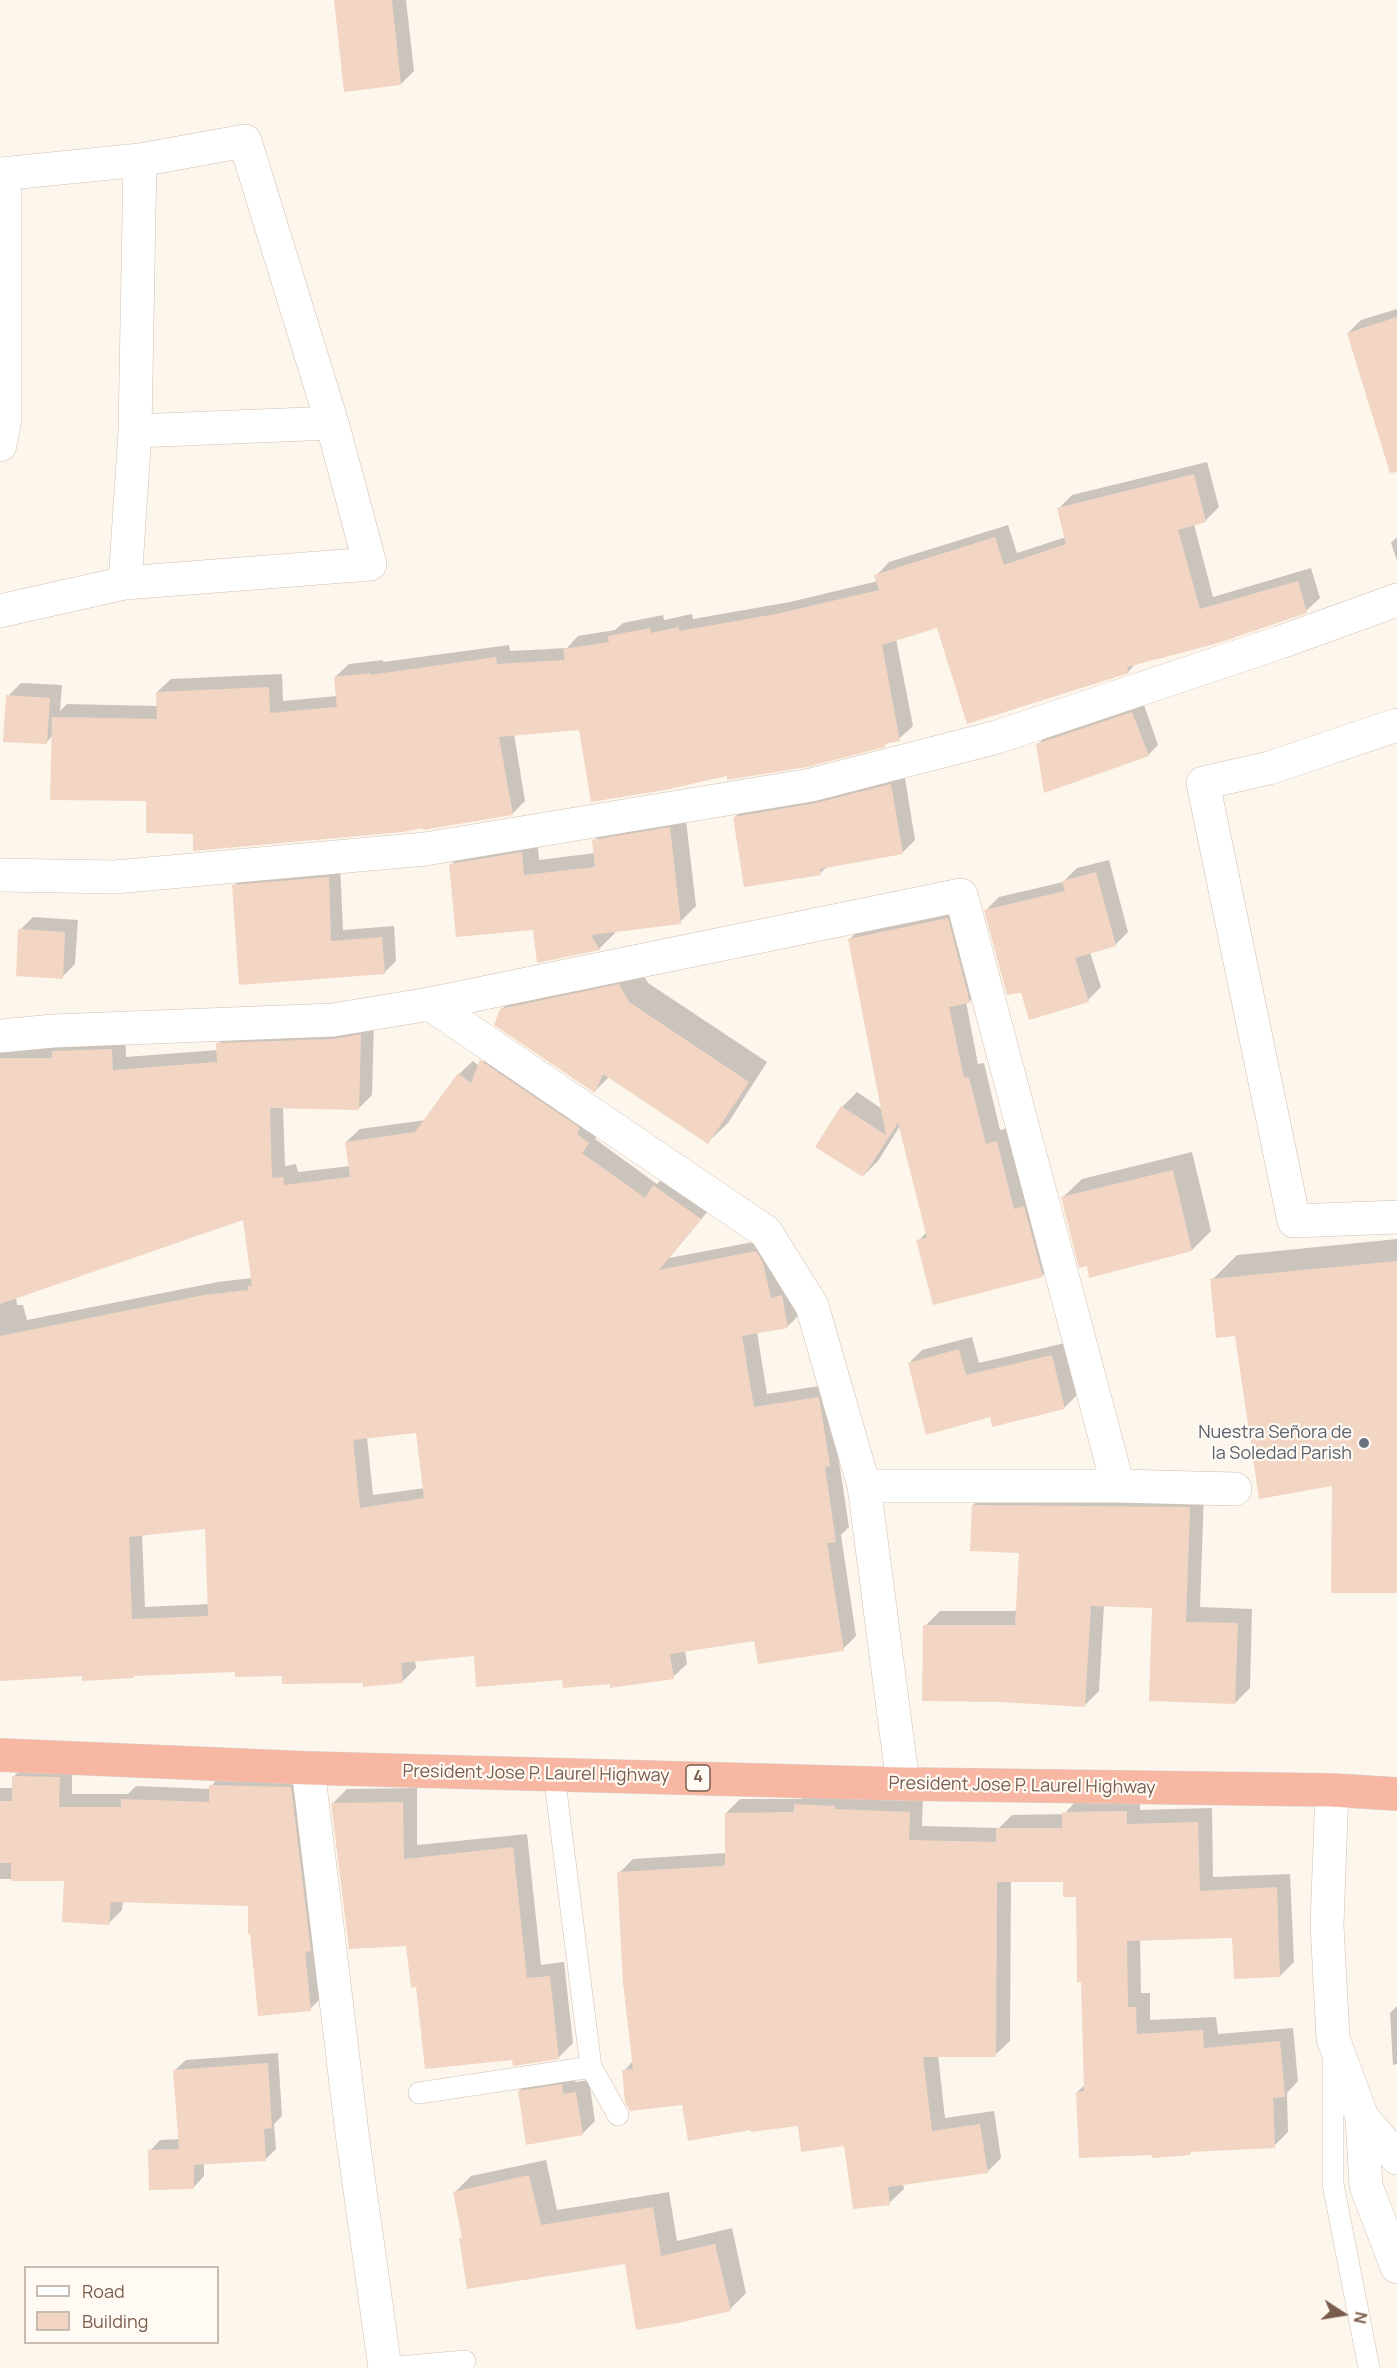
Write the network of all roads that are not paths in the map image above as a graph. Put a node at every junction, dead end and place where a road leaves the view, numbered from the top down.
1 (140, 160) junction
2 (2, 174) edge
3 (332, 423) junction
4 (135, 431) junction
5 (0, 445) edge
6 (125, 583) junction
7 (1397, 600) edge
8 (0, 611) edge
9 (1397, 725) edge
10 (0, 875) edge
11 (430, 1004) junction
12 (0, 1036) edge
13 (1397, 1217) edge
14 (864, 1486) junction
15 (1118, 1486) junction
16 (1235, 1489) dead end
17 (0, 1755) edge
18 (308, 1768) junction
19 (554, 1774) junction
20 (903, 1784) junction
21 (1332, 1790) junction
22 (1397, 1794) edge
23 (1333, 2038) junction
24 (591, 2067) junction
25 (420, 2093) dead end
26 (618, 2115) dead end
27 (1362, 2117) junction
28 (1397, 2158) edge
29 (1394, 2249) edge
30 (465, 2361) dead end
31 (386, 2368) edge
32 (1369, 2368) edge

1 - 2 street
1 - 3 street
1 - 4 street
2 - 5 street
3 - 4 street
3 - 6 street
4 - 6 street
6 - 8 street
7 - 10 street
9 - 13 street
11 - 12 street
11 - 14 street
11 - 15 street
14 - 15 street
14 - 20 street
15 - 16 street
17 - 18 highway, President Jose P. Laurel Highway / 4
18 - 19 highway, President Jose P. Laurel Highway / 4
18 - 31 street
19 - 20 highway, President Jose P. Laurel Highway / 4
19 - 24 lane
20 - 21 highway, President Jose P. Laurel Highway / 4
21 - 22 highway, President Jose P. Laurel Highway / 4
21 - 23 street
23 - 27 street
23 - 32 lane
24 - 25 lane
24 - 26 lane
27 - 28 street
27 - 29 street
30 - 31 lane

